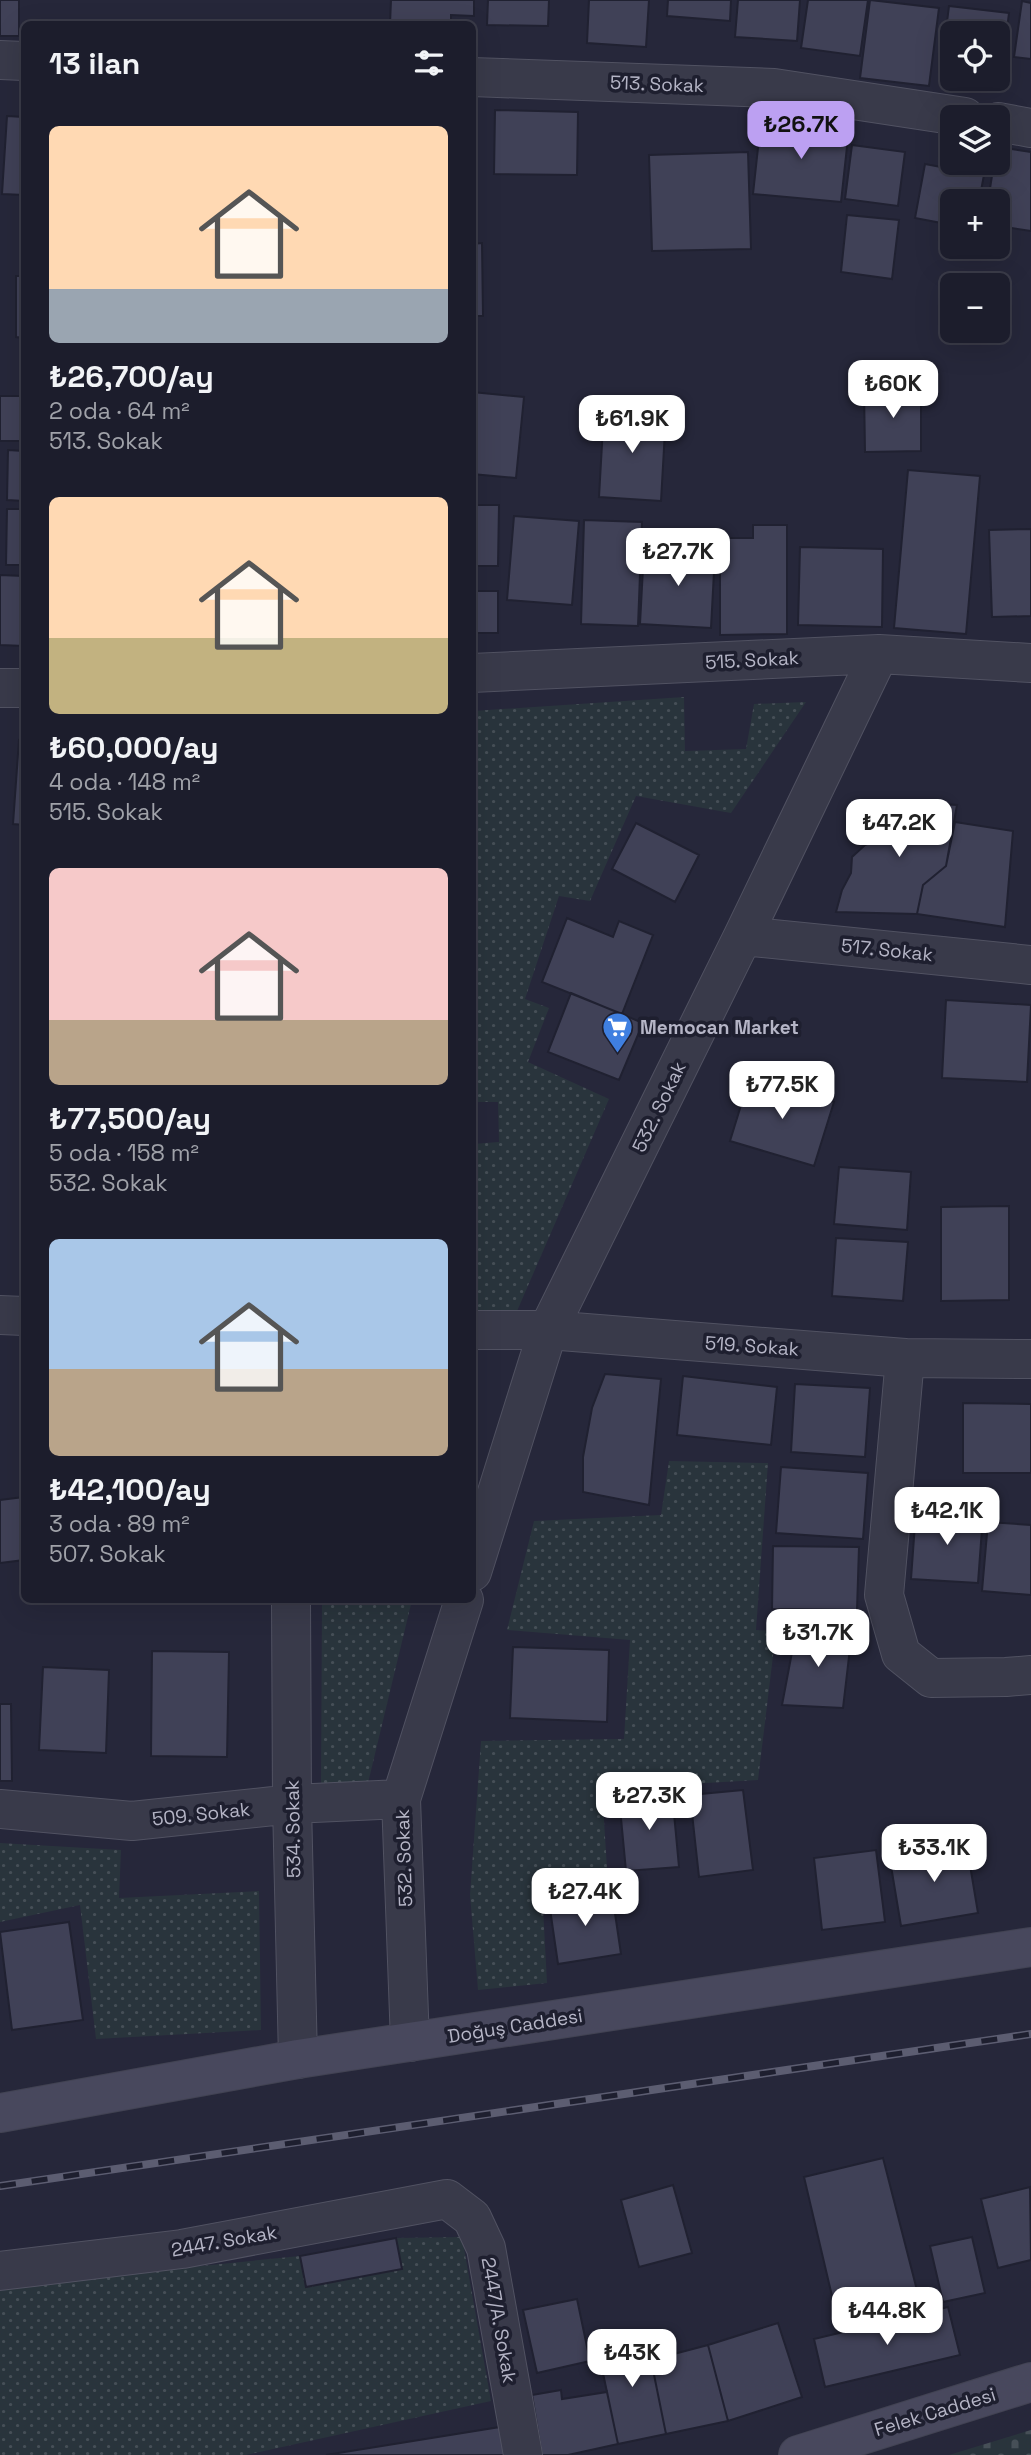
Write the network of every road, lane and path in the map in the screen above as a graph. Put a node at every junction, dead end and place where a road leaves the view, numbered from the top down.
1 (0, 60) edge
2 (21, 61) edge
3 (476, 77) edge
4 (940, 113) edge
5 (1010, 124) edge
6 (1031, 128) edge
7 (879, 654) junction
8 (1031, 663) edge
9 (476, 673) edge
10 (0, 688) edge
11 (21, 688) edge
12 (743, 936) junction
13 (1031, 965) edge
14 (0, 1315) edge
15 (21, 1316) edge
16 (476, 1330) edge
17 (548, 1330) junction
18 (905, 1358) junction
19 (1031, 1359) edge
20 (476, 1559) edge
21 (291, 1603) edge
22 (463, 1603) edge
23 (1031, 1675) edge
24 (401, 1800) junction
25 (292, 1804) junction
26 (0, 1809) edge
27 (1031, 1948) edge
28 (410, 2042) junction
29 (298, 2059) junction
30 (0, 2113) edge
31 (447, 2199) joint
32 (0, 2272) edge
33 (1031, 2382) edge
34 (523, 2455) edge
35 (798, 2455) edge

1 - 2 street
3 - 4 street, 513. Sokak
5 - 6 street
7 - 8 street, 515. Sokak
7 - 9 street, 515. Sokak
7 - 12 street, 532. Sokak
10 - 11 street
12 - 13 street, 517. Sokak
12 - 17 street, 532. Sokak
14 - 15 street
16 - 17 street, 519. Sokak
17 - 18 street, 519. Sokak
17 - 20 street, 532. Sokak
18 - 19 street, 519. Sokak
18 - 23 street
21 - 25 street, 534. Sokak
22 - 24 street, 532. Sokak
24 - 25 street, 509. Sokak
24 - 28 street, 532. Sokak
25 - 26 street, 509. Sokak
25 - 29 street, 534. Sokak
27 - 28 street, Doğuş Caddesi
28 - 29 street, Doğuş Caddesi
29 - 30 street, Doğuş Caddesi
31 - 32 street, 2447. Sokak
31 - 34 street, 2447/A. Sokak
33 - 35 street, Felek Caddesi

